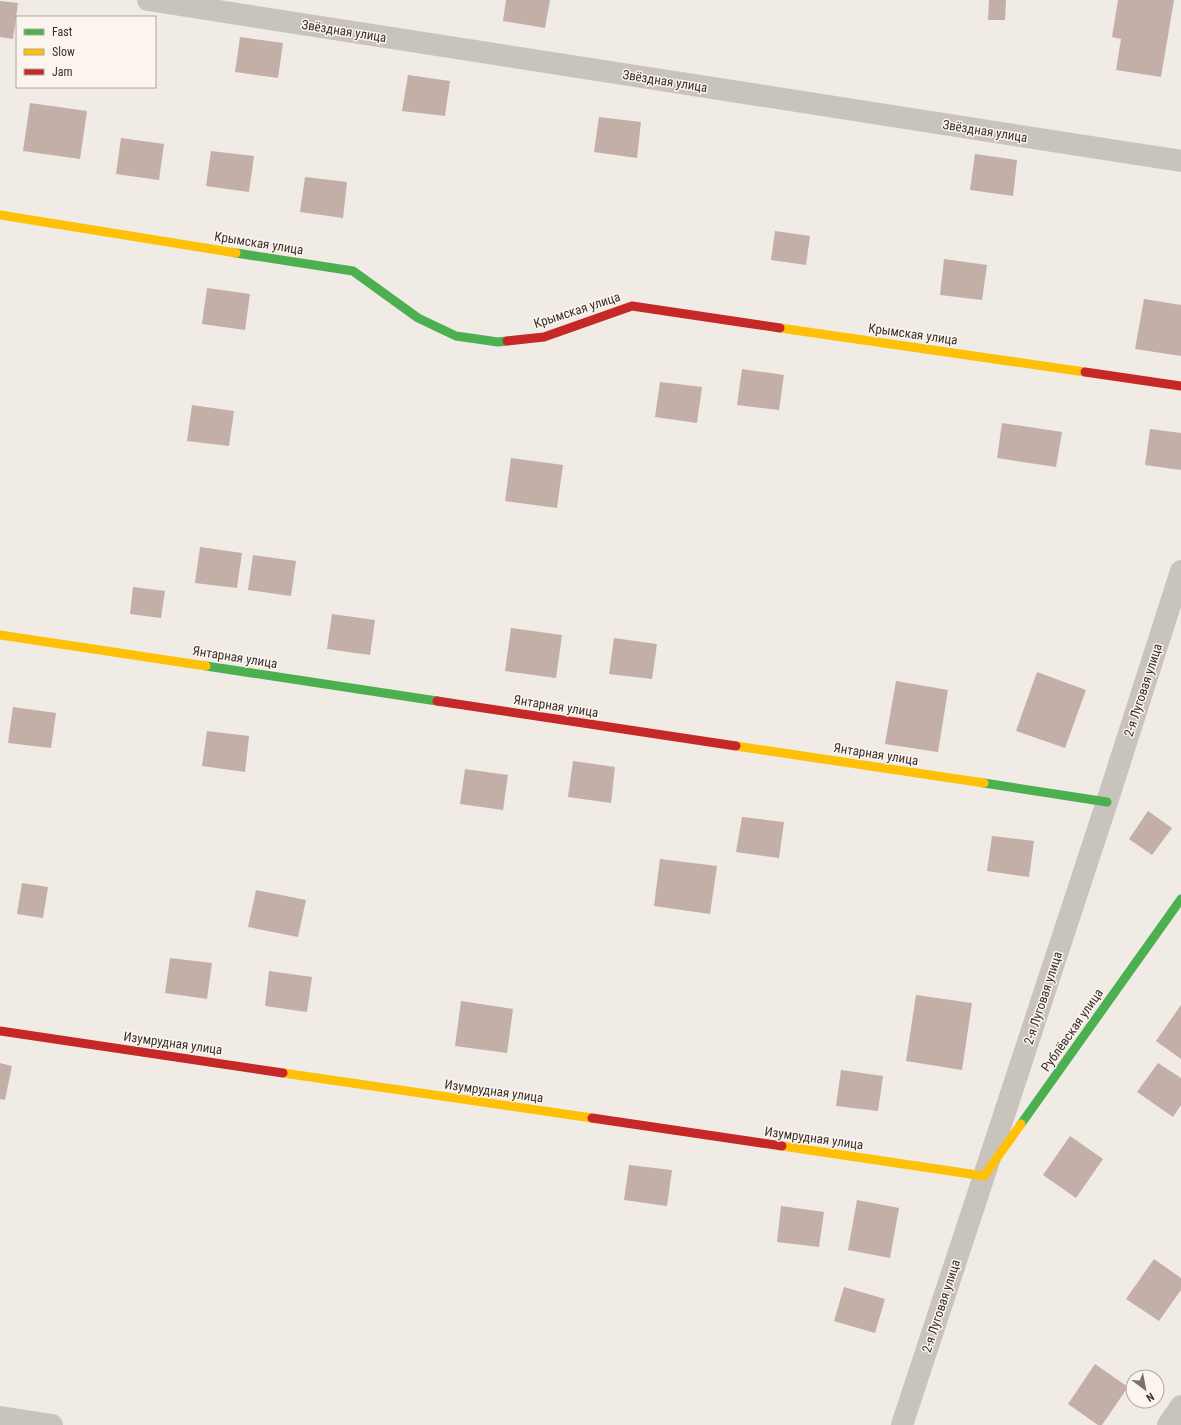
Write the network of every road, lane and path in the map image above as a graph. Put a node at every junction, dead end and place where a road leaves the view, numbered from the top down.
1 (148, 0) edge
2 (1181, 162) edge
3 (0, 215) edge
4 (1181, 386) edge
5 (1181, 571) edge
6 (0, 635) edge
7 (1107, 802) junction
8 (1181, 899) edge
9 (0, 1031) edge
10 (984, 1176) junction
11 (1181, 1406) edge
12 (0, 1417) edge
13 (52, 1425) edge
14 (902, 1425) edge
15 (1168, 1425) edge

1 - 2 street, Звёздная улица
3 - 4 street, Крымская улица
5 - 7 street, 2-я Луговая улица
6 - 7 street, Янтарная улица
7 - 10 street, 2-я Луговая улица
8 - 10 street, Рублёвская улица
9 - 10 street, Изумрудная улица
10 - 14 street, 2-я Луговая улица
11 - 15 street
12 - 13 street

